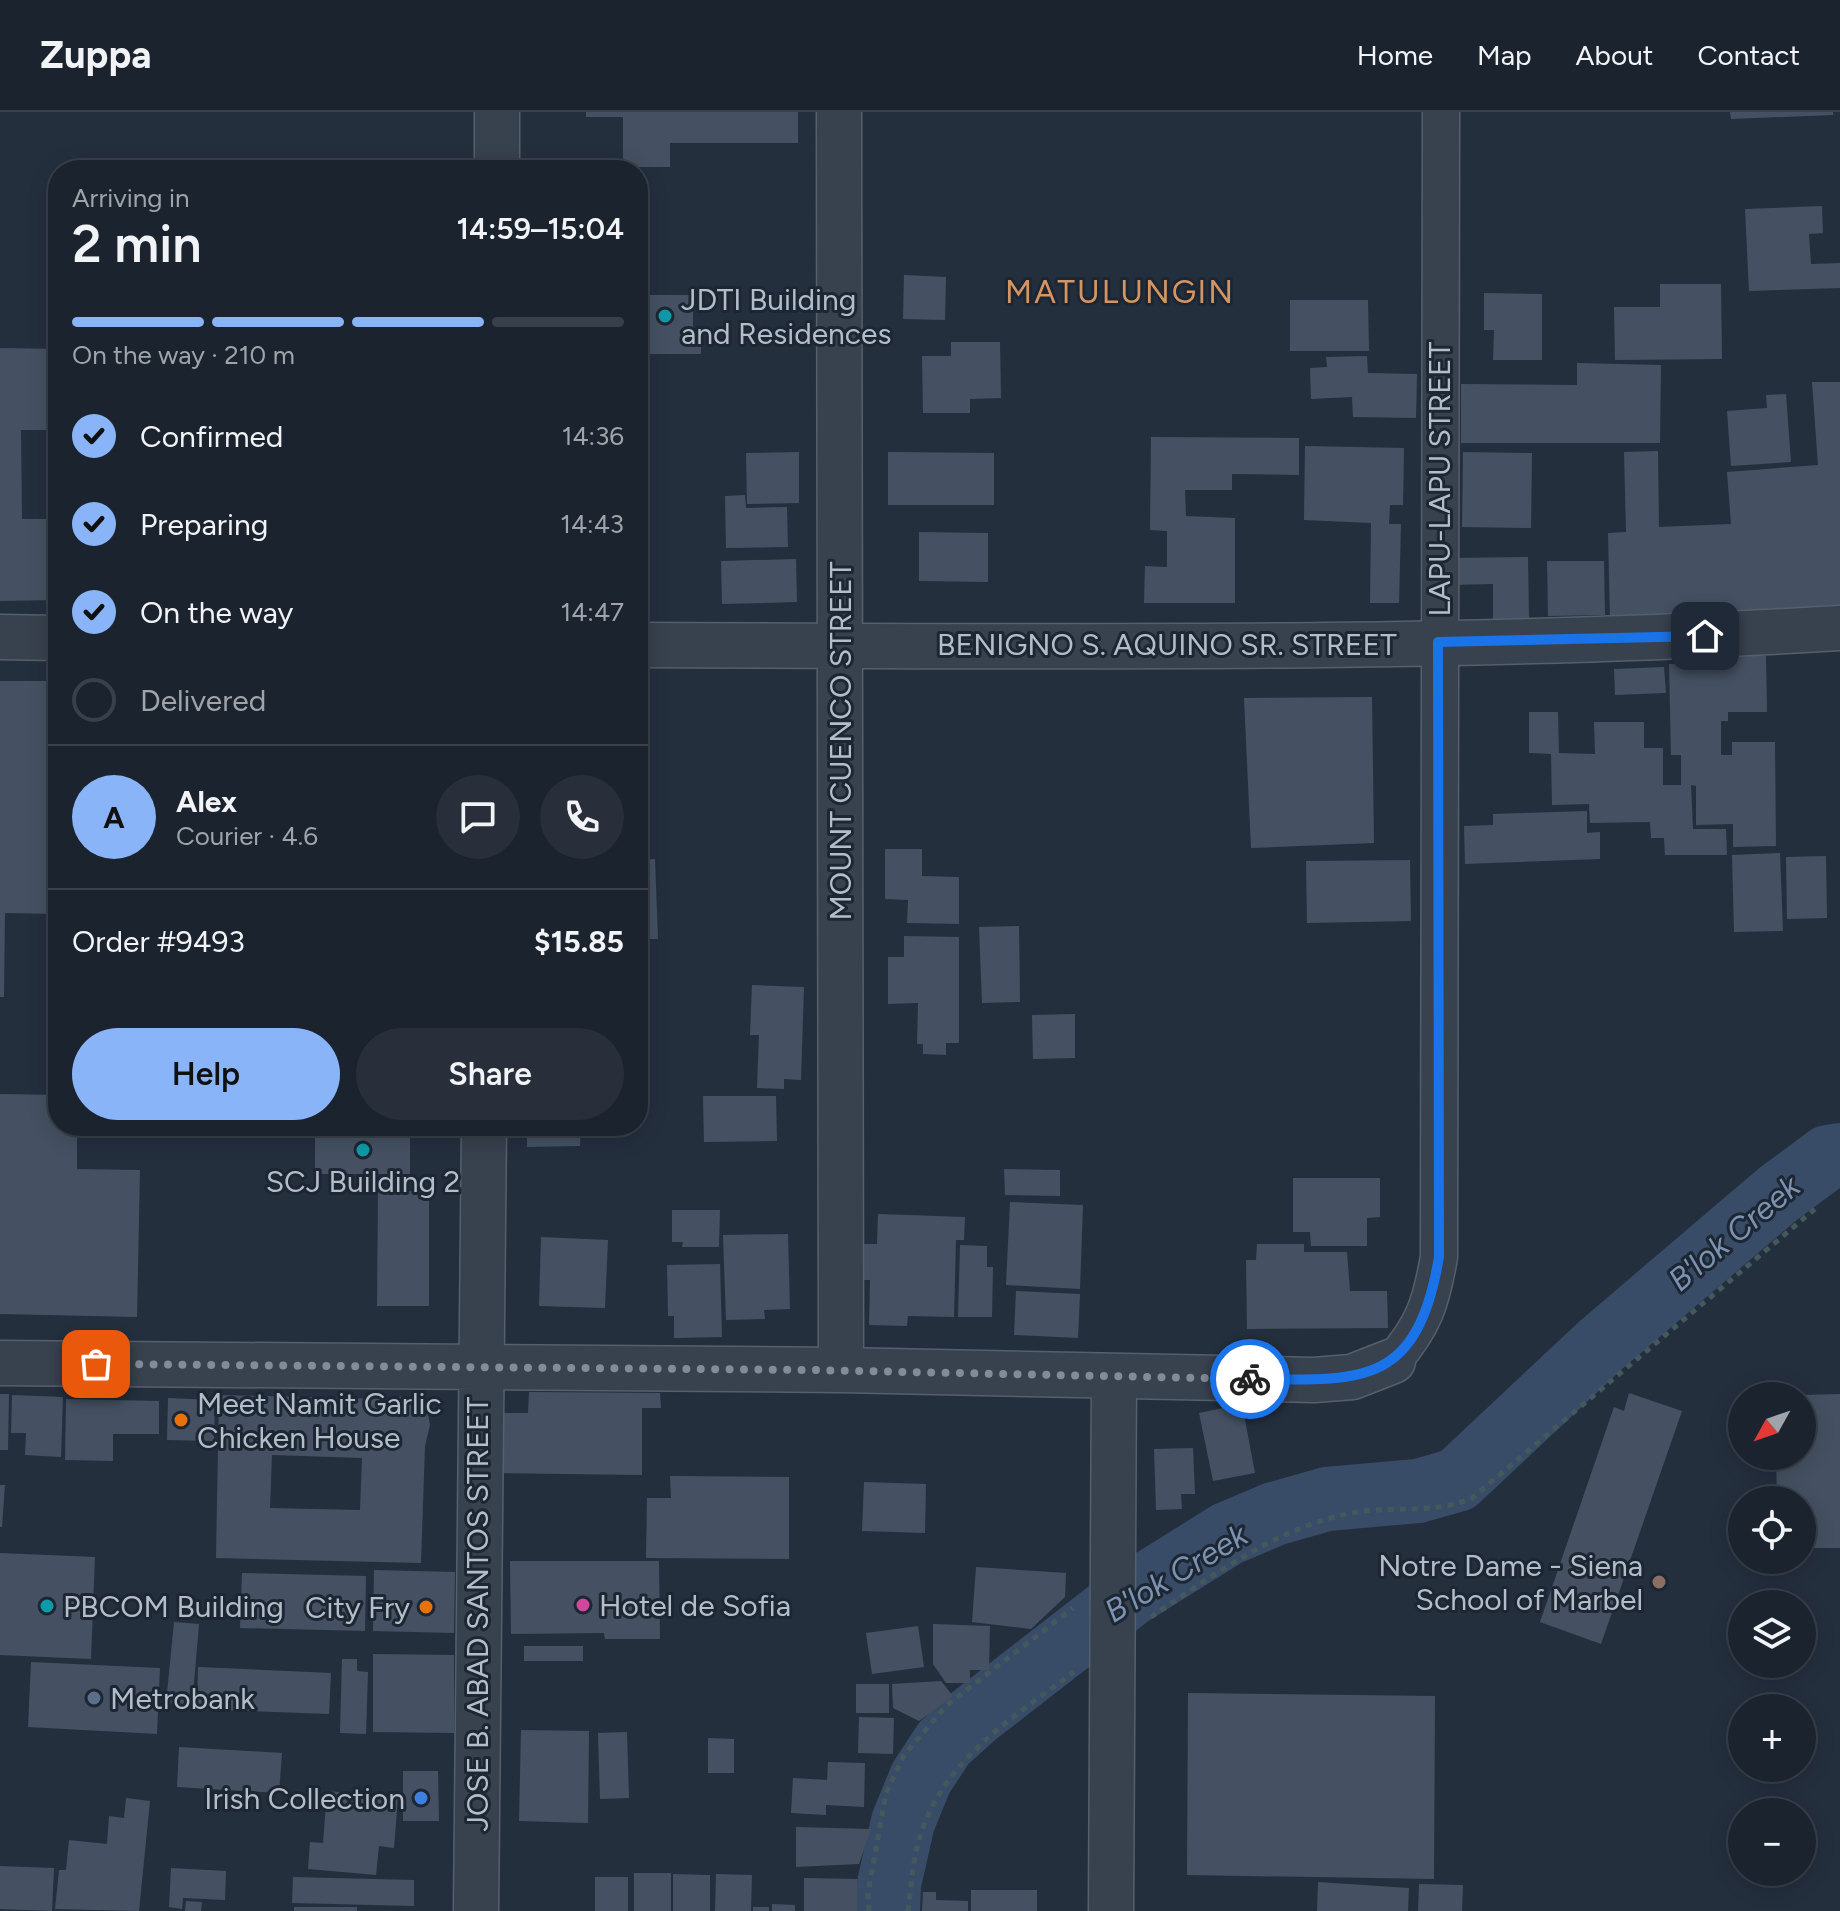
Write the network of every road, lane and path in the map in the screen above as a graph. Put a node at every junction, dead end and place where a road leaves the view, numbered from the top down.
1 (497, 112) edge
2 (839, 112) edge
3 (1441, 112) edge
4 (497, 160) edge
5 (1840, 628) edge
6 (0, 637) edge
7 (48, 638) edge
8 (1438, 642) junction
9 (648, 645) edge
10 (840, 645) junction
11 (484, 1136) edge
12 (1815, 1209) dead end
13 (1393, 1361) joint
14 (0, 1363) edge
15 (479, 1367) junction
16 (841, 1370) junction
17 (1114, 1376) junction
18 (1113, 1577) junction
19 (1112, 1635) junction
20 (476, 1911) edge
21 (869, 1911) edge
22 (908, 1911) edge
23 (1111, 1911) edge

1 - 4 street
2 - 10 street, MOUNT CUENCO STREET
3 - 8 street, LAPU-LAPU STREET
5 - 8 street, BENIGNO S. AQUINO SR. STREET
6 - 7 street
8 - 10 street, BENIGNO S. AQUINO SR. STREET
8 - 13 street, LAPU-LAPU STREET
9 - 10 street, BENIGNO S. AQUINO SR. STREET
10 - 16 street, MOUNT CUENCO STREET
11 - 15 street, JOSE B. ABAD SANTOS STREET
12 - 19 path
13 - 17 street
14 - 15 street
15 - 16 street
15 - 20 street, JOSE B. ABAD SANTOS STREET
16 - 17 street
17 - 18 street
18 - 19 street
18 - 21 path
19 - 22 path
19 - 23 street

